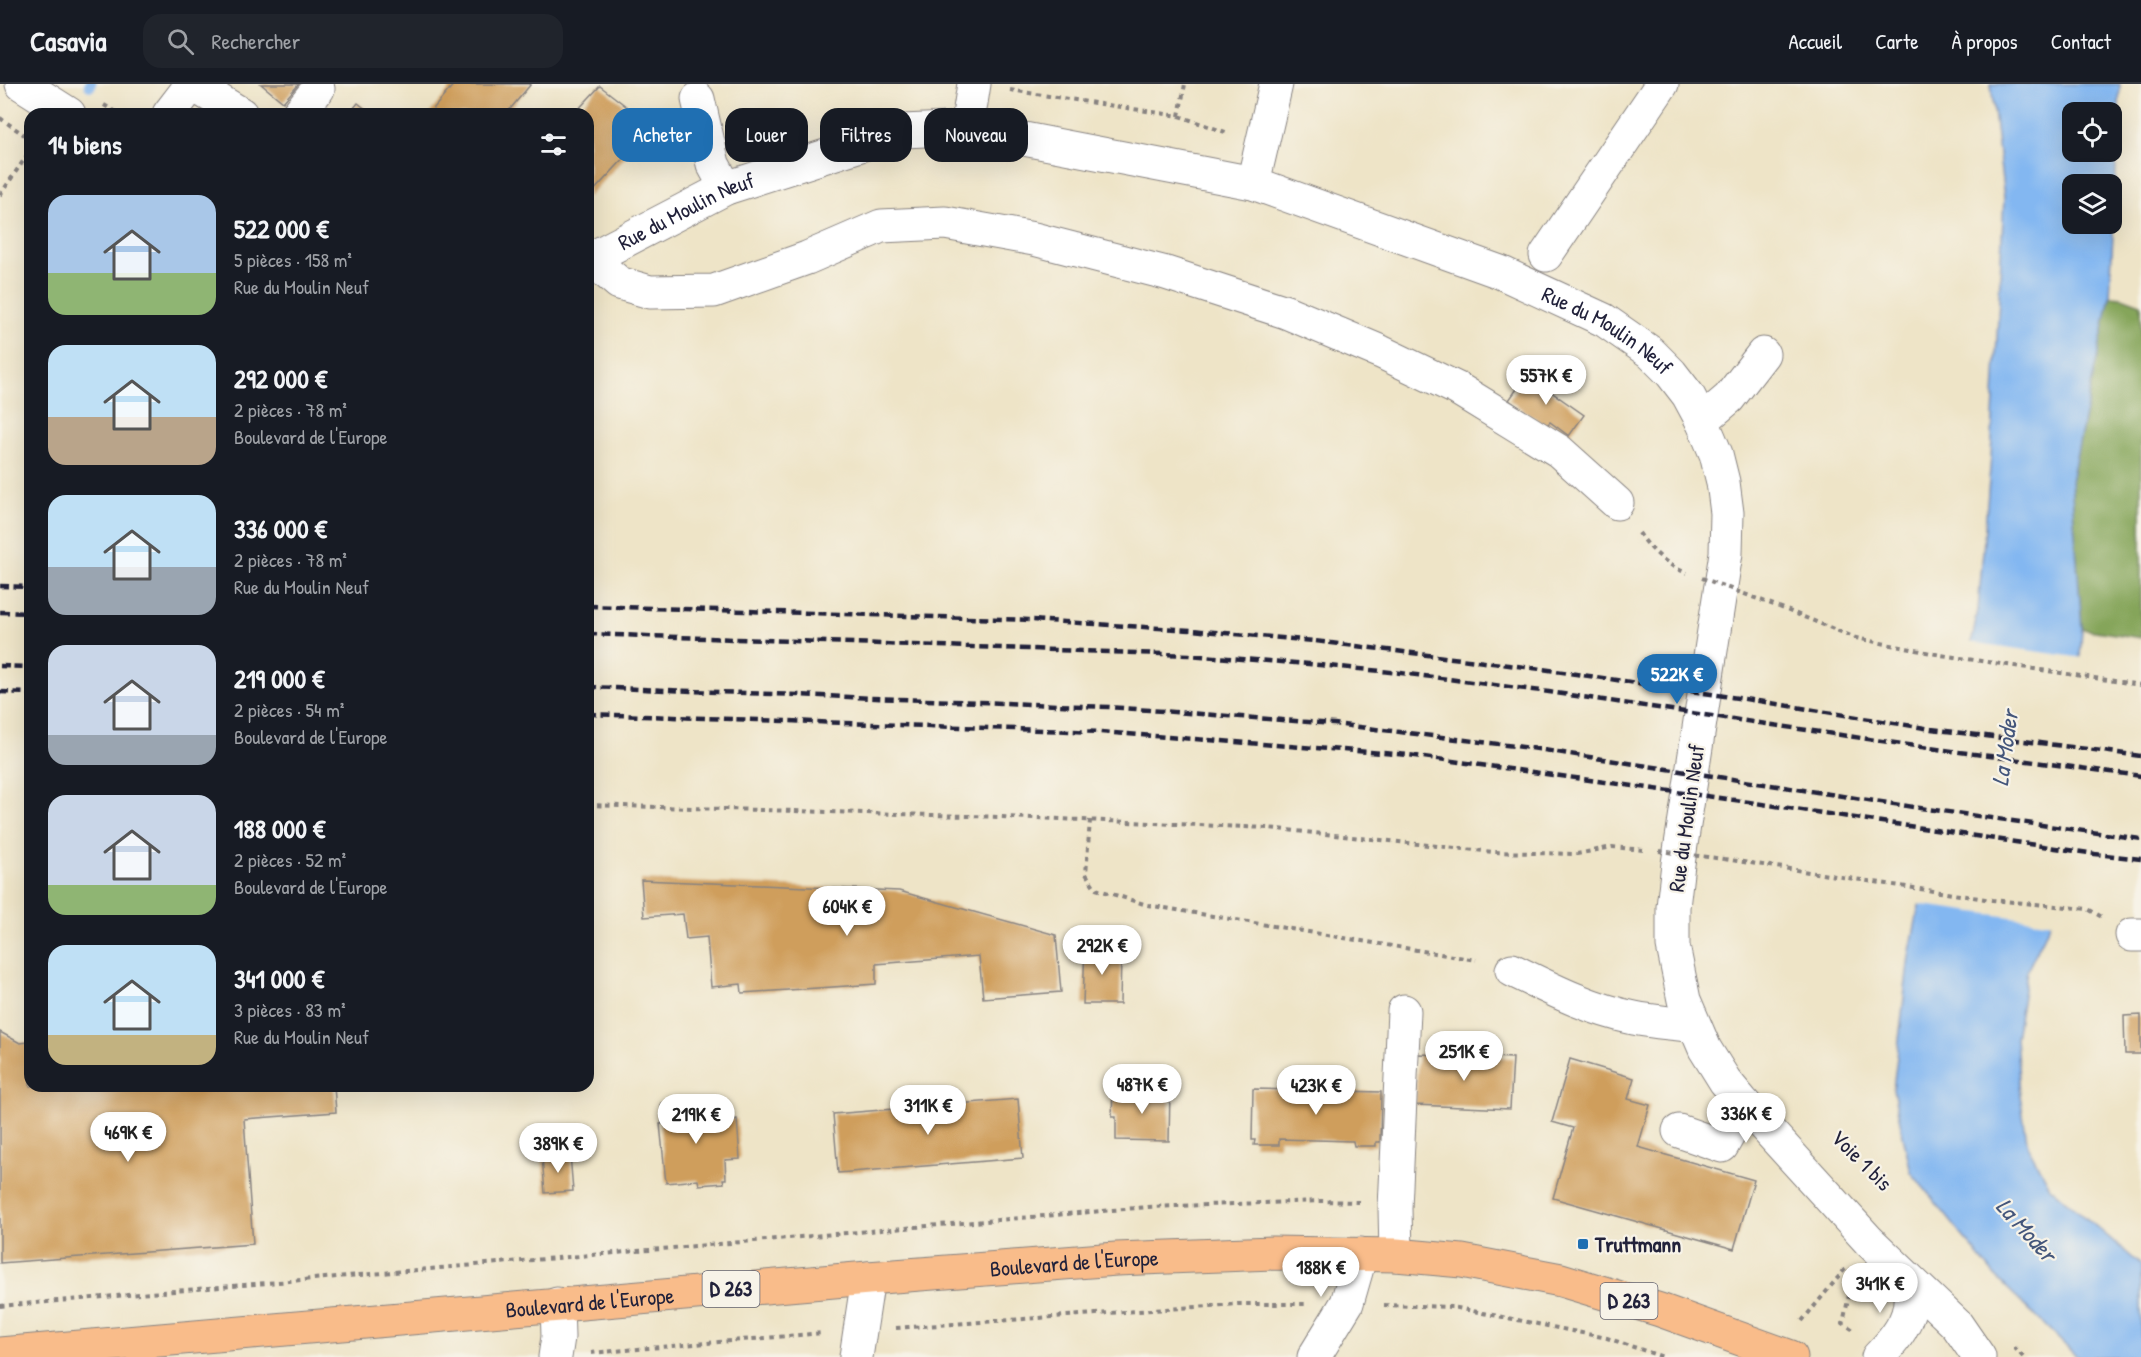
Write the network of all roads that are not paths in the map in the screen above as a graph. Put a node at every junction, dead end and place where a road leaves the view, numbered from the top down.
1 (22, 84) edge
2 (974, 84) edge
3 (1276, 84) edge
4 (1662, 84) edge
5 (318, 89) dead end
6 (698, 99) dead end
7 (60, 108) edge
8 (174, 108) edge
9 (231, 108) edge
10 (303, 108) edge
11 (970, 108) edge
12 (924, 130) edge
13 (1028, 140) edge
14 (1252, 183) junction
15 (726, 188) junction
16 (1546, 255) dead end
17 (594, 258) edge
18 (594, 263) edge
19 (1763, 354) dead end
20 (1702, 421) junction
21 (1617, 503) road end
22 (1512, 970) road end
23 (1404, 1011) dead end
24 (1694, 1026) junction
25 (1745, 1105) junction
26 (1679, 1131) dead end
27 (1361, 1254) junction
28 (1396, 1255) junction
29 (1895, 1266) junction
30 (868, 1278) junction
31 (557, 1304) junction
32 (858, 1344) edge
33 (1882, 1353) edge
34 (0, 1354) edge
35 (571, 1355) edge
36 (1314, 1357) edge
37 (1791, 1357) edge
38 (1979, 1357) edge

1 - 7 street
2 - 11 street
3 - 14 street
4 - 16 street
5 - 10 street
6 - 15 street
8 - 9 street
12 - 15 street, Rue du Moulin Neuf
13 - 14 street, Rue du Moulin Neuf
14 - 20 street, Rue du Moulin Neuf
15 - 17 street, Rue du Moulin Neuf
18 - 21 street
19 - 20 street
20 - 24 street, Rue du Moulin Neuf
22 - 24 street
23 - 28 street
24 - 25 street, Rue du Moulin Neuf
25 - 26 street
25 - 29 street, Rue du Moulin Neuf
27 - 28 main road, Boulevard de l'Europe / D 263
27 - 30 main road, Boulevard de l'Europe / D 263
27 - 36 street
28 - 37 main road, Boulevard de l'Europe / D 263
29 - 33 street
29 - 38 street, Rue du Moulin Neuf
30 - 31 main road, Boulevard de l'Europe / D 263
30 - 32 street
31 - 34 main road, Boulevard de l'Europe / D 263
31 - 35 street

